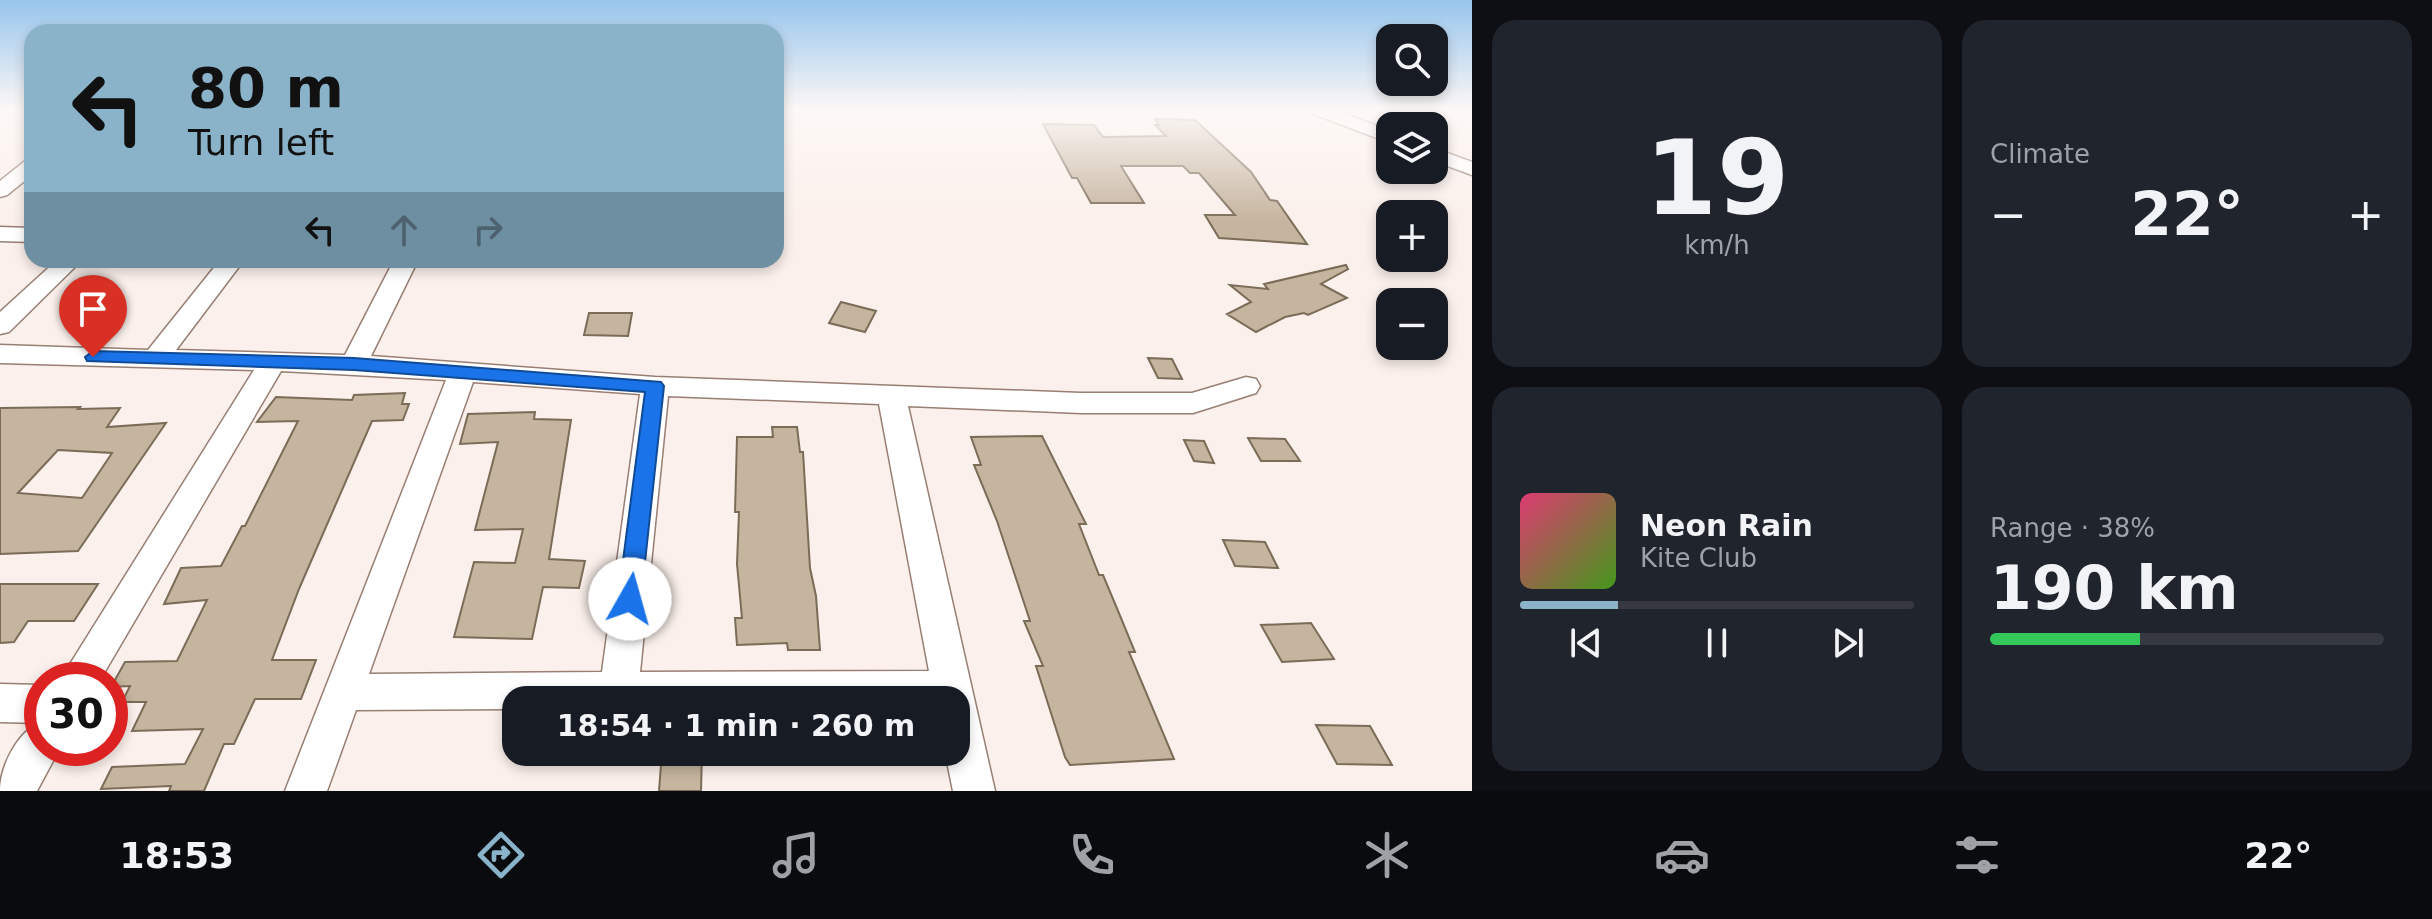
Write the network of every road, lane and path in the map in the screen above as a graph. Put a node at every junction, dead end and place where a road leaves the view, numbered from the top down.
1 (1448, 160) edge
2 (1472, 169) edge
3 (24, 172) edge
4 (0, 191) edge
5 (0, 234) edge
6 (24, 235) edge
7 (62, 268) edge
8 (226, 268) edge
9 (402, 268) edge
10 (0, 326) edge
11 (0, 354) edge
12 (155, 359) junction
13 (271, 364) junction
14 (354, 364) junction
15 (462, 374) junction
16 (655, 386) junction
17 (1246, 386) dead end
18 (892, 398) junction
19 (90, 662) edge
20 (620, 686) edge
21 (951, 686) edge
22 (502, 691) edge
23 (343, 692) junction
24 (0, 703) edge
25 (24, 704) edge
26 (28, 766) edge
27 (969, 766) edge
28 (14, 791) edge
29 (306, 791) edge
30 (974, 791) edge

1 - 2 street
3 - 4 street
5 - 6 street
7 - 10 street
8 - 12 street
9 - 14 street
11 - 12 street
12 - 13 street
13 - 14 street
13 - 19 street
14 - 15 street
15 - 16 street
15 - 23 street
16 - 18 street
16 - 20 street
17 - 18 street
18 - 21 street
22 - 23 street
23 - 29 street
24 - 25 street
26 - 28 street
27 - 30 street

